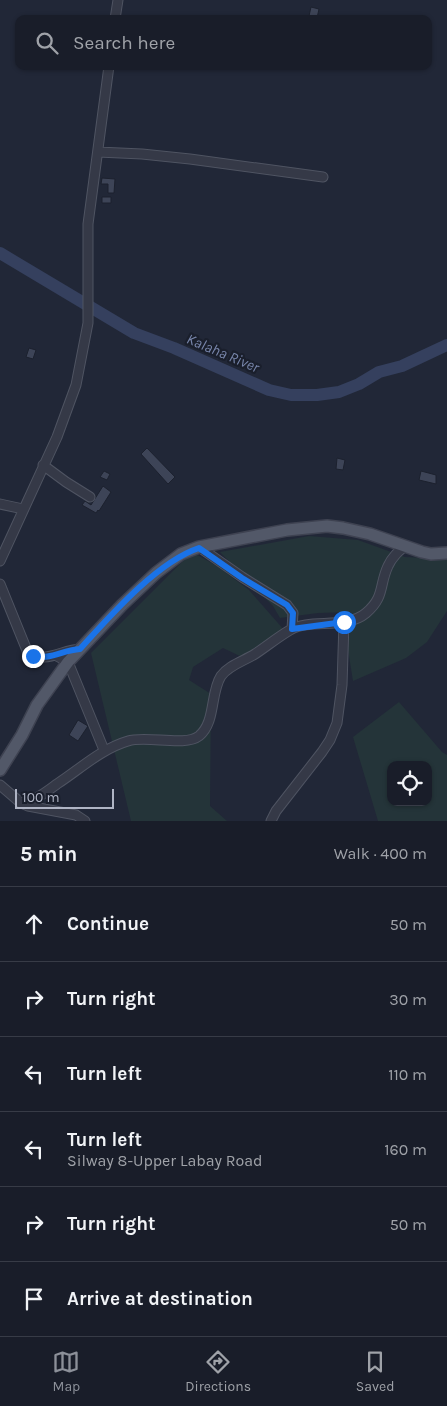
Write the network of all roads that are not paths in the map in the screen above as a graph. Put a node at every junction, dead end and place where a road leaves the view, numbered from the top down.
1 (118, 0) edge
2 (116, 15) edge
3 (109, 70) edge
4 (98, 152) junction
5 (323, 177) dead end
6 (43, 465) junction
7 (90, 497) dead end
8 (0, 504) edge
9 (23, 509) junction
10 (405, 546) junction
11 (199, 548) junction
12 (447, 553) edge
13 (0, 561) edge
14 (0, 584) edge
15 (344, 622) junction
16 (292, 629) junction
17 (80, 649) junction
18 (55, 655) junction
19 (68, 662) junction
20 (104, 750) junction
21 (0, 770) edge
22 (0, 785) edge
23 (21, 803) junction
24 (85, 821) edge
25 (271, 821) edge

1 - 2 street
3 - 4 street
4 - 5 street
4 - 6 street
6 - 7 street
6 - 9 street
8 - 9 street
9 - 13 street
10 - 11 main road
10 - 12 main road
10 - 15 street
11 - 16 street
11 - 17 main road
14 - 18 street
15 - 16 street
15 - 25 street
16 - 20 street
17 - 18 street
17 - 19 main road
18 - 19 street
19 - 20 street
19 - 21 main road
20 - 23 street
22 - 23 street
23 - 24 street

